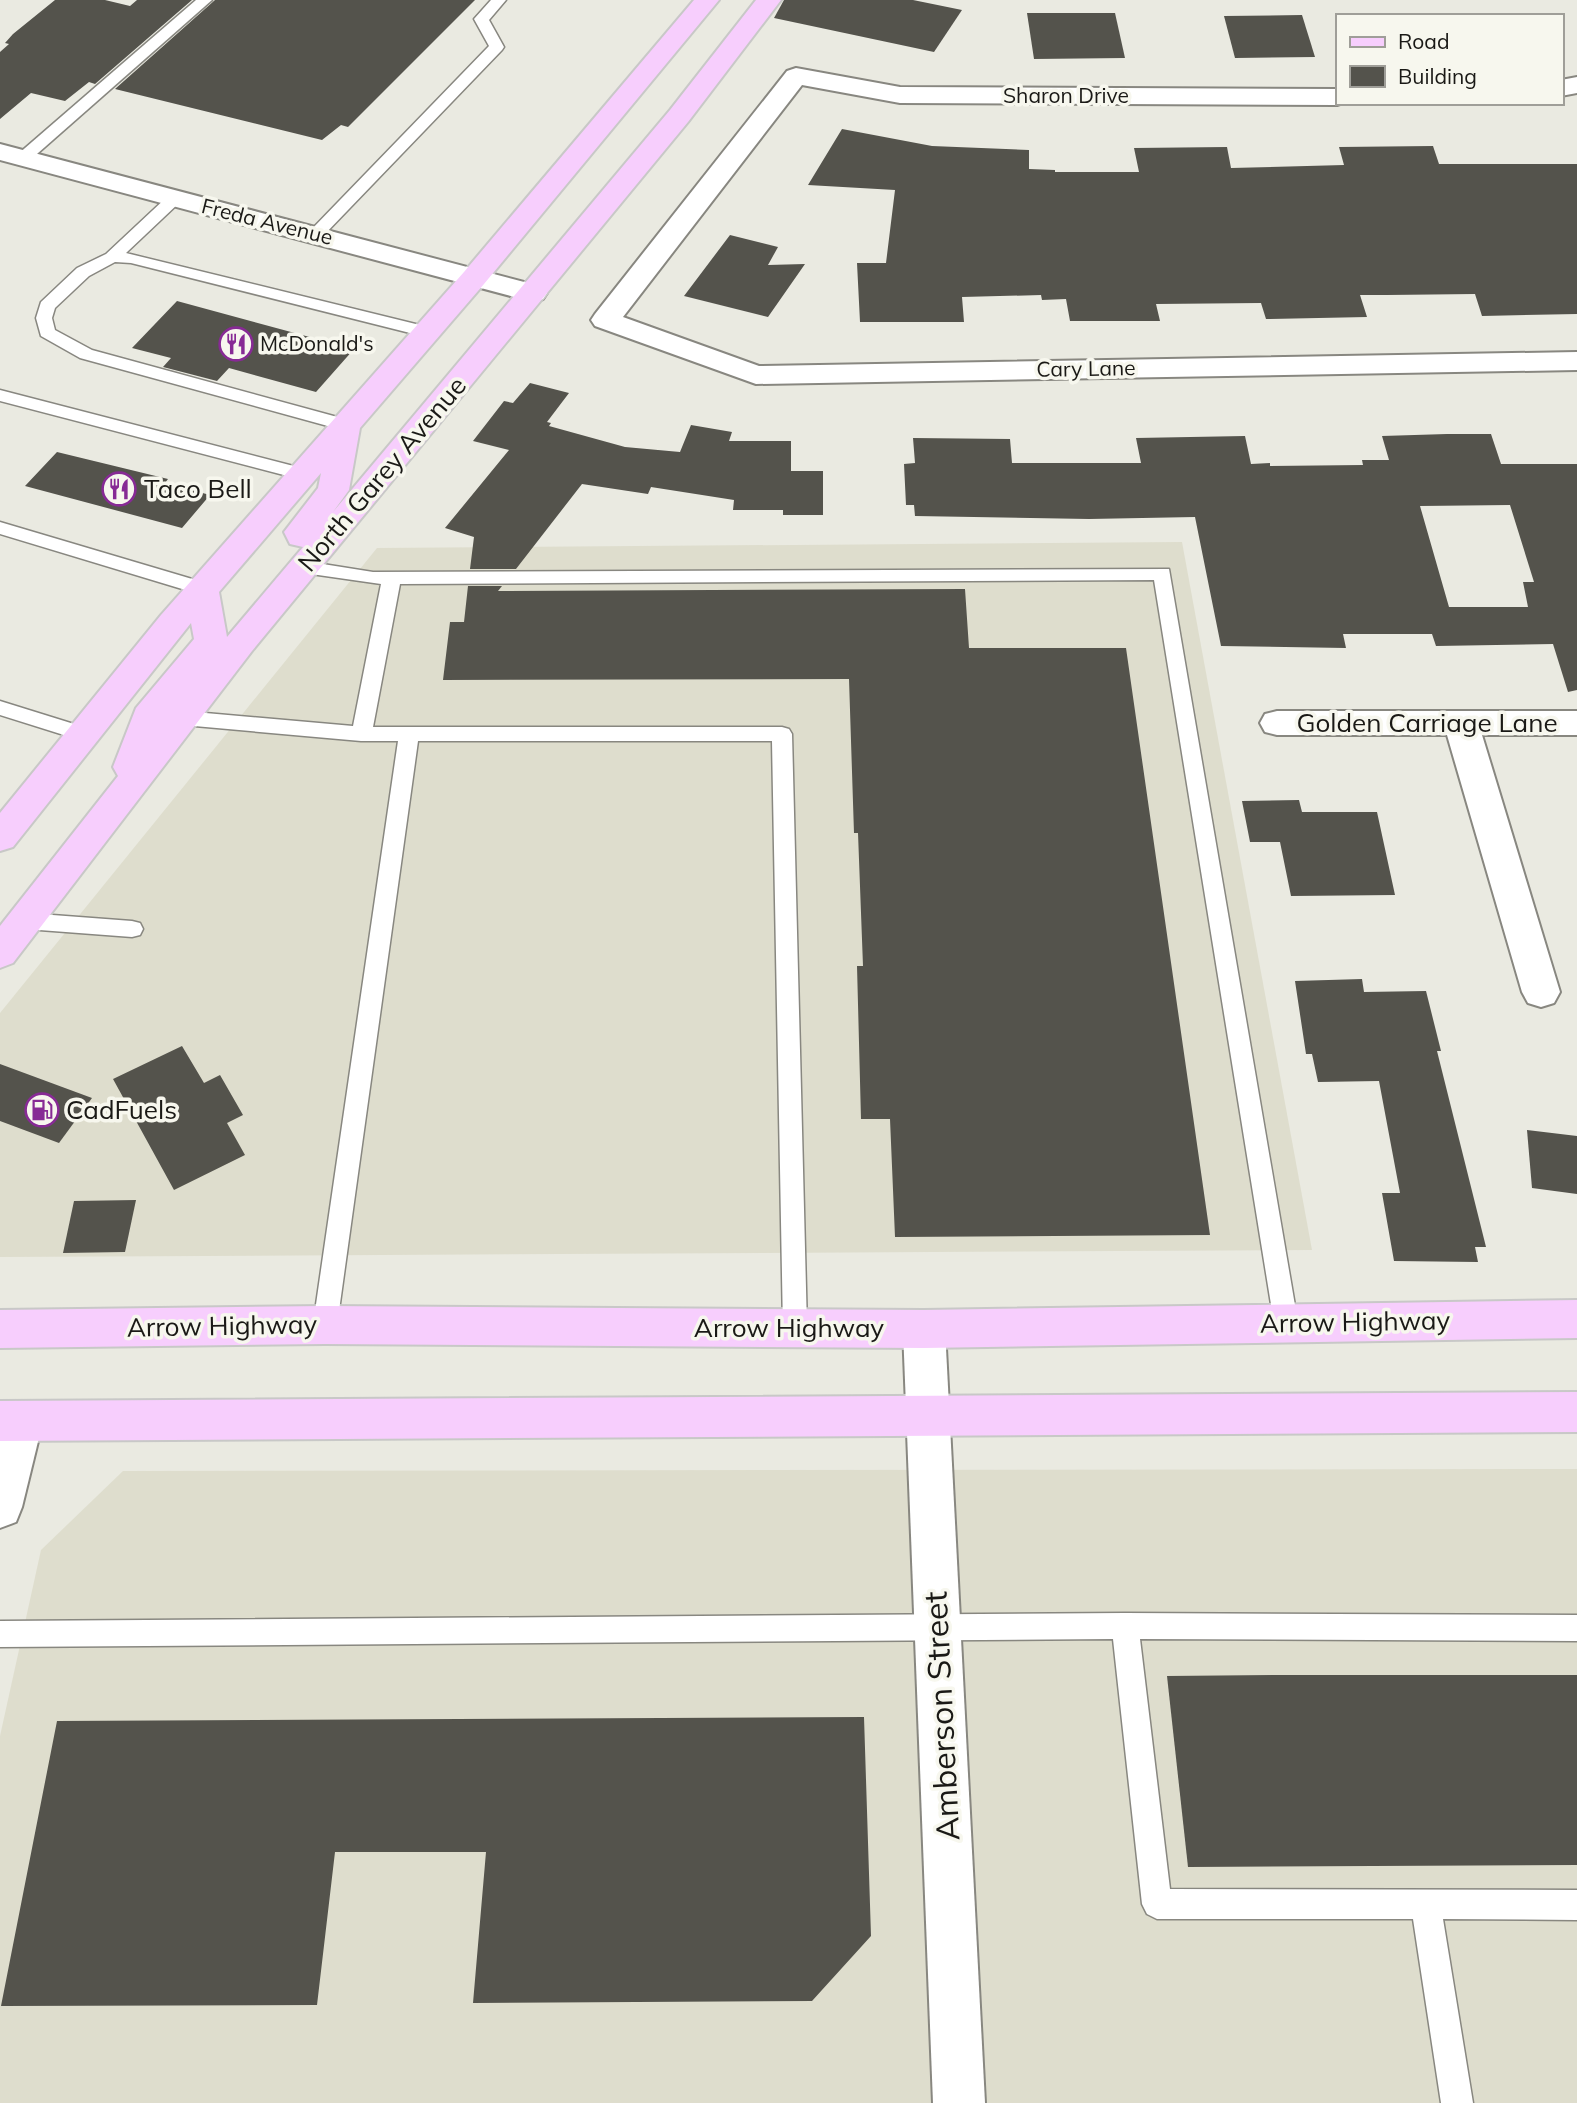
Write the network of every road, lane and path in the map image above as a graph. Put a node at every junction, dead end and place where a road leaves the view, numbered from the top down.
1 (205, 0) edge
2 (499, 0) edge
3 (769, 0) edge
4 (723, 13) edge
5 (1336, 97) edge
6 (11, 155) edge
7 (174, 199) junction
8 (316, 234) junction
9 (112, 257) junction
10 (474, 278) junction
11 (533, 293) junction
12 (605, 320) joint
13 (426, 332) junction
14 (1577, 361) edge
15 (0, 395) edge
16 (346, 425) junction
17 (303, 474) junction
18 (0, 528) edge
19 (304, 567) junction
20 (392, 578) junction
21 (202, 589) junction
22 (0, 708) edge
23 (183, 718) junction
24 (1277, 723) dead end
25 (1461, 723) junction
26 (1577, 723) edge
27 (83, 734) junction
28 (361, 734) junction
29 (409, 734) junction
30 (118, 800) junction
31 (2, 832) edge
32 (26, 921) junction
33 (132, 929) dead end
34 (0, 953) edge
35 (1541, 992) dead end
36 (1577, 1319) edge
37 (1286, 1323) junction
38 (325, 1325) junction
39 (795, 1328) junction
40 (0, 1329) edge
41 (924, 1329) junction
42 (1577, 1412) edge
43 (928, 1415) junction
44 (10, 1421) edge
45 (0, 1507) edge
46 (1125, 1626) junction
47 (937, 1628) junction
48 (1577, 1628) edge
49 (0, 1634) edge
50 (1426, 1905) junction
51 (1577, 1905) edge
52 (959, 2103) edge
53 (1457, 2103) edge

1 - 6 lane
2 - 8 lane
3 - 4 main road, North Garey Avenue
4 - 10 main road, North Garey Avenue
4 - 11 main road, North Garey Avenue
5 - 12 street, Sharon Drive
6 - 7 street, Freda Avenue
7 - 8 street, Freda Avenue
7 - 9 lane
8 - 10 street, Freda Avenue
9 - 13 lane
9 - 16 lane
10 - 11 street, Freda Avenue
10 - 13 main road, North Garey Avenue
11 - 19 main road, North Garey Avenue
12 - 14 street, Cary Lane
13 - 16 main road, North Garey Avenue
15 - 17 lane
16 - 17 main road, North Garey Avenue
16 - 19 main road
17 - 21 main road, North Garey Avenue
18 - 21 lane
19 - 20 lane
19 - 23 main road, North Garey Avenue
20 - 28 lane
20 - 37 lane
21 - 27 main road, North Garey Avenue
21 - 30 main road
22 - 27 lane
23 - 28 lane
23 - 30 main road, North Garey Avenue
24 - 25 street, Golden Carriage Lane
25 - 26 street, Golden Carriage Lane
25 - 35 street
27 - 31 main road, North Garey Avenue
28 - 29 lane
29 - 38 lane
29 - 39 lane
30 - 32 main road, North Garey Avenue
32 - 33 lane
32 - 34 main road, North Garey Avenue
36 - 37 main road, Arrow Highway
37 - 41 main road, Arrow Highway
38 - 39 main road, Arrow Highway
38 - 40 main road, Arrow Highway
39 - 41 main road, Arrow Highway
41 - 43 street, Amberson Street
42 - 43 main road
43 - 44 main road
43 - 47 street, Amberson Street
44 - 45 street
46 - 47 lane
46 - 48 lane
46 - 50 lane
47 - 49 lane
47 - 52 street, Amberson Street
50 - 51 lane
50 - 53 lane

